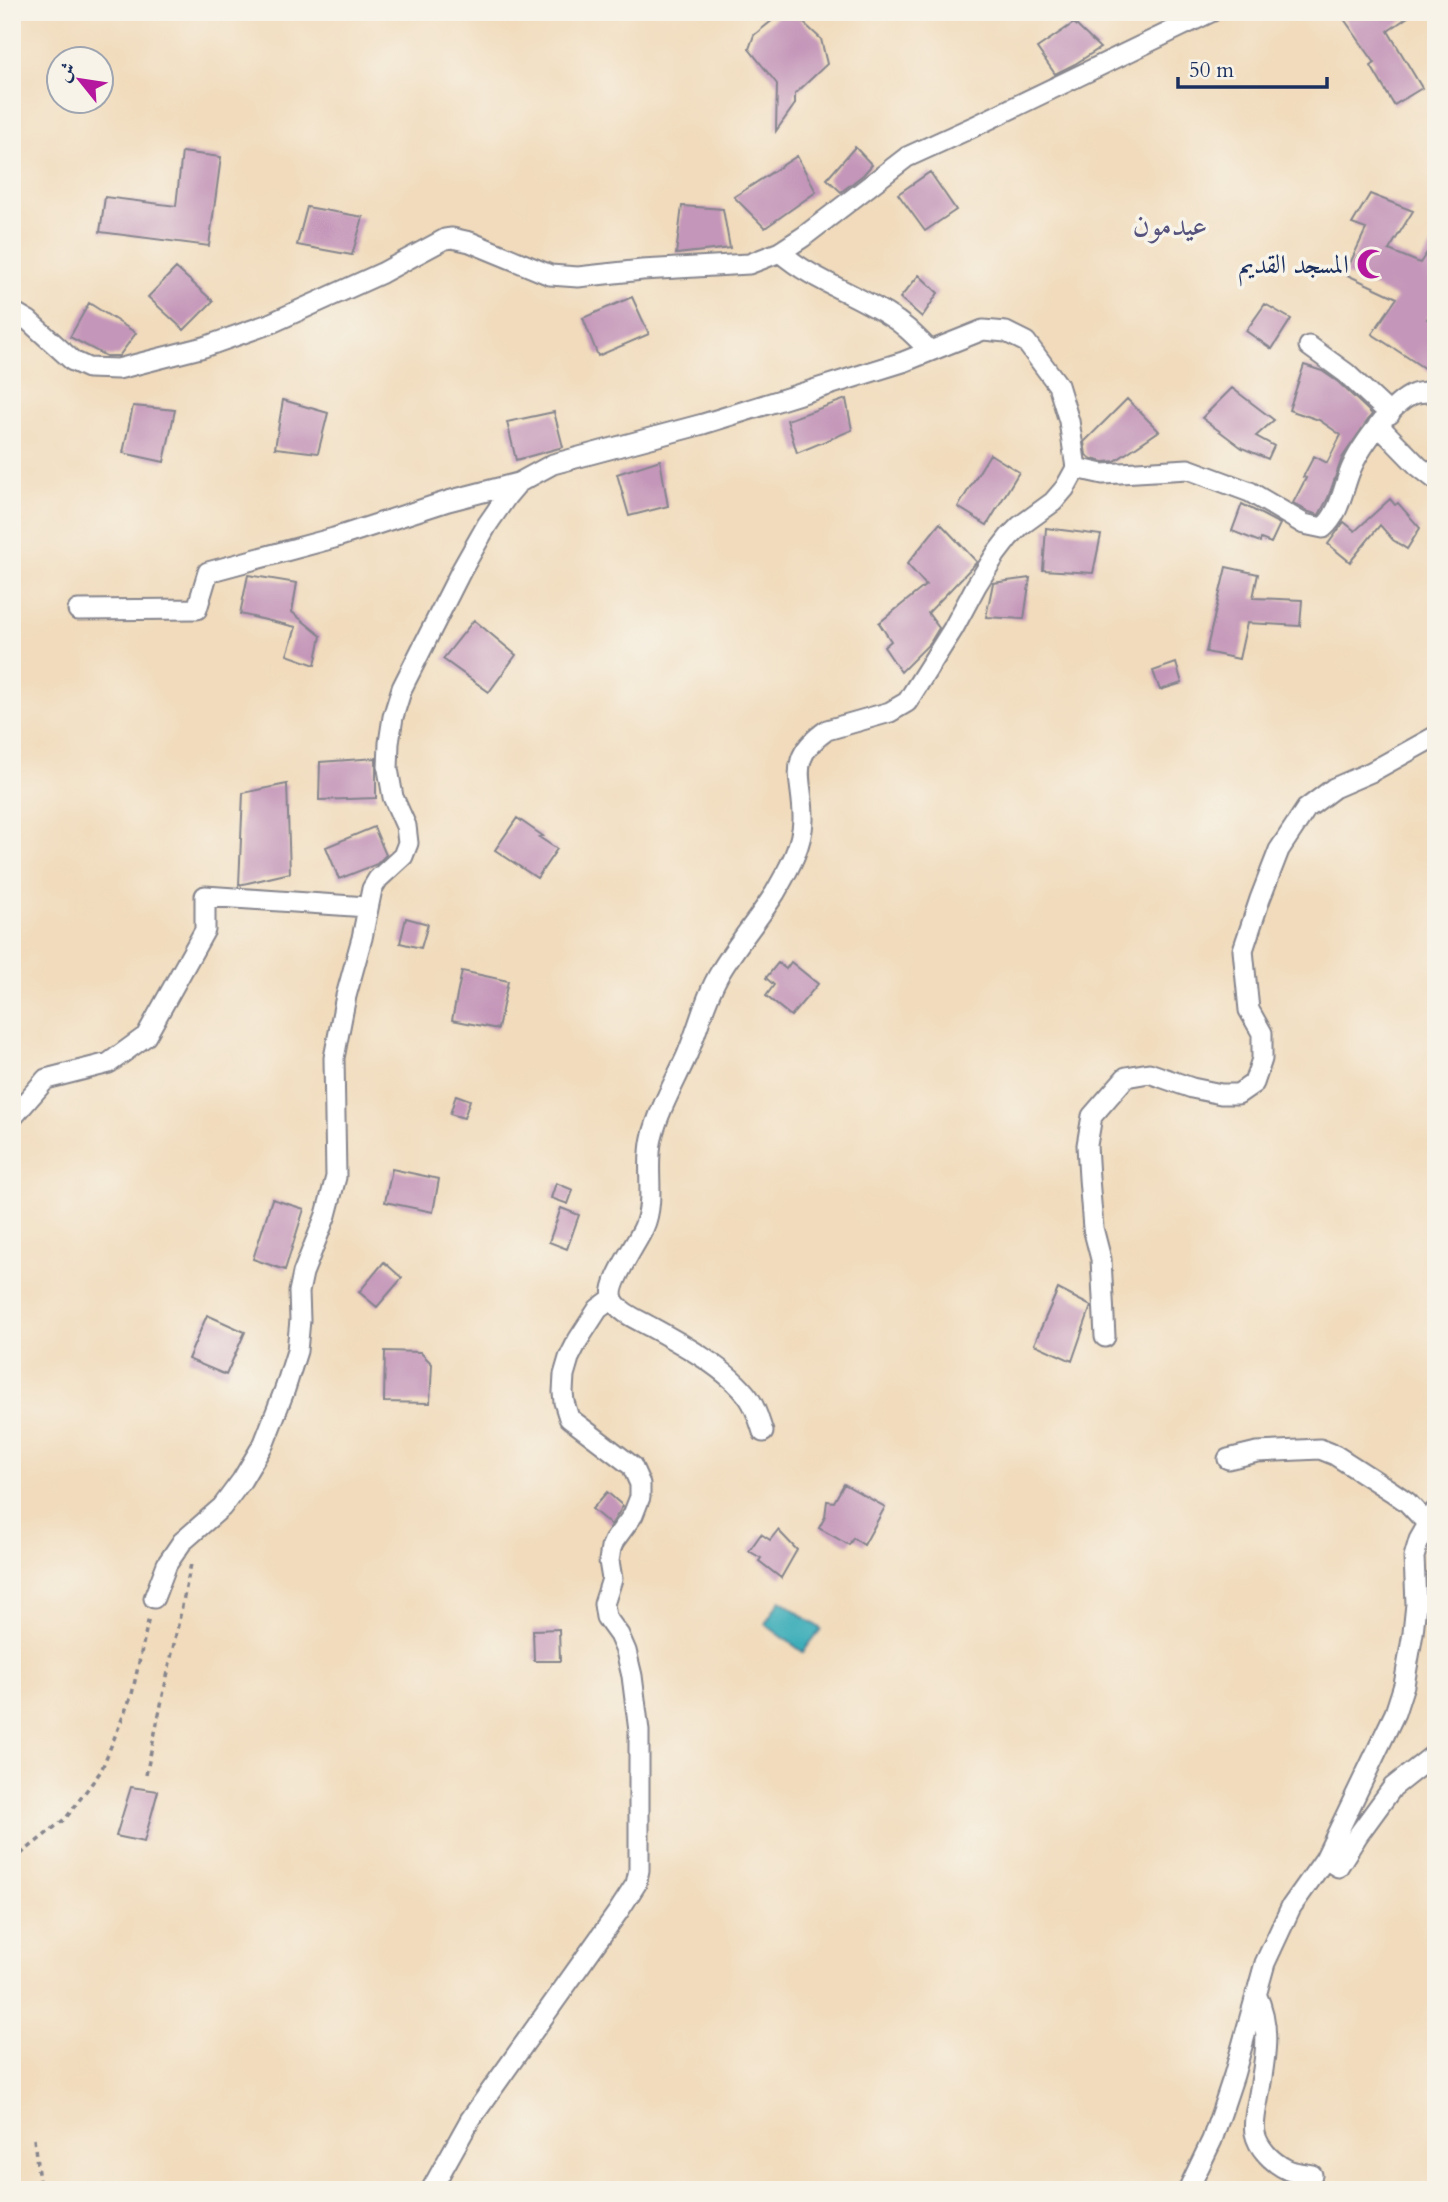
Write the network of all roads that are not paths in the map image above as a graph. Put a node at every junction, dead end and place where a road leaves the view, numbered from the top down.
1 (1211, 12) edge
2 (780, 252) junction
3 (12, 311) edge
4 (1309, 346) dead end
5 (929, 350) junction
6 (1436, 391) edge
7 (1384, 420) junction
8 (1076, 468) junction
9 (1436, 480) edge
10 (518, 483) junction
11 (78, 610) dead end
12 (1436, 736) edge
13 (368, 906) junction
14 (12, 1118) edge
15 (613, 1298) junction
16 (1105, 1337) dead end
17 (763, 1432) dead end
18 (1228, 1459) dead end
19 (1432, 1516) edge
20 (154, 1598) road end
21 (1436, 1753) edge
22 (1325, 1859) junction
23 (1256, 1994) junction
24 (1312, 2175) dead end
25 (431, 2190) edge
26 (1188, 2190) edge

1 - 2 street
2 - 3 street
2 - 5 street
4 - 7 street
5 - 8 street
5 - 10 street
6 - 7 street
7 - 8 street
7 - 9 street
8 - 15 street
10 - 11 street
10 - 13 street
12 - 16 street
13 - 14 street
13 - 20 street
15 - 17 street
15 - 25 street
18 - 19 street
19 - 22 street
21 - 22 street
22 - 23 street
23 - 24 street
23 - 26 street

